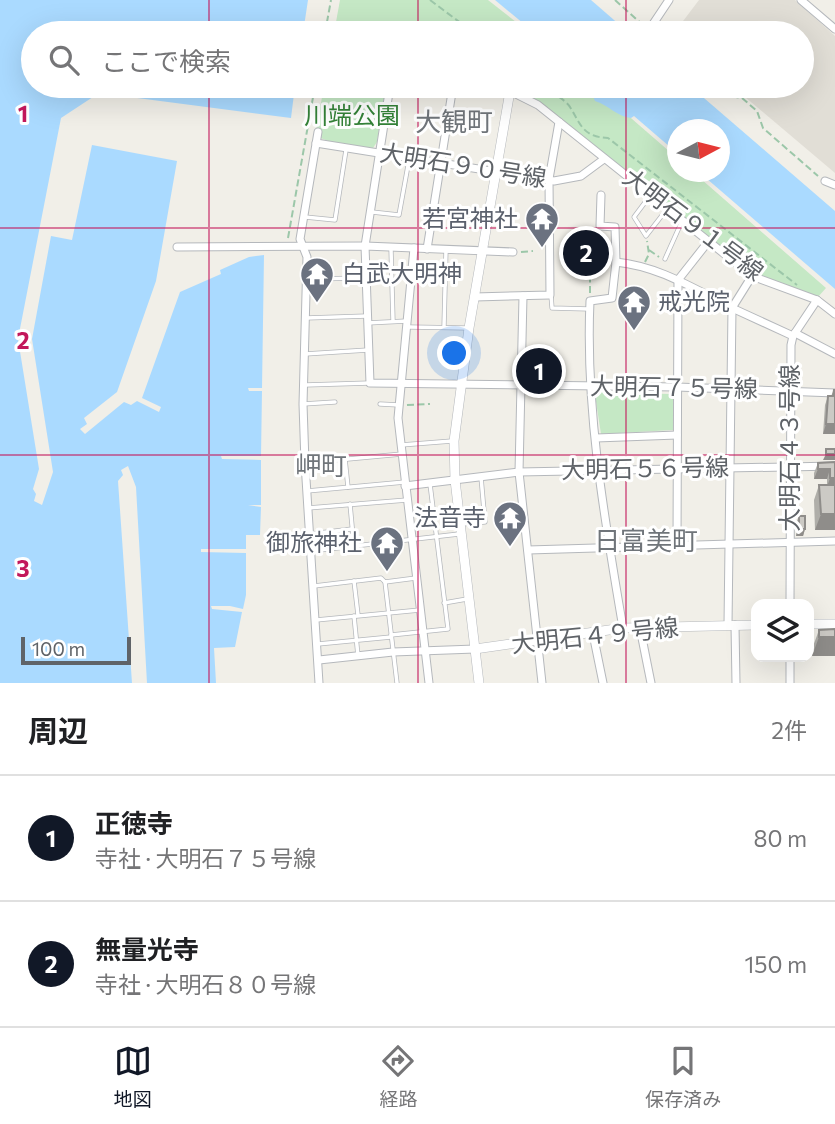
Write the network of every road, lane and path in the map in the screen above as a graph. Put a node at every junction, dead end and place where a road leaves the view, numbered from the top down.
1 (331, 0) edge
2 (430, 0) edge
3 (615, 0) edge
4 (668, 0) edge
5 (801, 0) edge
6 (327, 21) edge
7 (458, 21) edge
8 (639, 21) edge
9 (655, 21) edge
10 (835, 29) edge
11 (313, 98) edge
12 (388, 98) edge
13 (451, 98) edge
14 (509, 98) edge
15 (525, 98) edge
16 (558, 98) edge
17 (742, 98) edge
18 (559, 122) junction
19 (318, 132) dead end
20 (316, 143) junction
21 (346, 148) junction
22 (379, 153) junction
23 (409, 158) junction
24 (604, 159) junction
25 (441, 163) junction
26 (496, 171) junction
27 (549, 179) junction
28 (825, 181) joint
29 (835, 185) edge
30 (601, 195) dead end
31 (646, 201) dead end
32 (667, 209) junction
33 (370, 211) junction
34 (304, 217) junction
35 (682, 221) junction
36 (646, 236) junction
37 (288, 239) dead end
38 (708, 242) junction
39 (305, 246) junction
40 (365, 246) junction
41 (177, 247) dead end
42 (391, 247) junction
43 (414, 248) junction
44 (427, 249) junction
45 (446, 250) junction
46 (648, 250) junction
47 (482, 251) junction
48 (533, 251) dead end
49 (513, 253) joint
50 (590, 258) dead end
51 (664, 259) joint
52 (616, 262) junction
53 (643, 266) junction
54 (751, 276) junction
55 (366, 278) junction
56 (307, 279) junction
57 (678, 280) junction
58 (551, 295) junction
59 (523, 296) junction
60 (475, 298) junction
61 (817, 300) junction
62 (721, 302) dead end
63 (589, 305) junction
64 (732, 308) junction
65 (835, 314) edge
66 (306, 318) junction
67 (367, 320) junction
68 (393, 321) junction
69 (406, 324) junction
70 (444, 327) junction
71 (469, 328) junction
72 (794, 335) junction
73 (368, 350) junction
74 (305, 354) junction
75 (835, 354) edge
76 (370, 383) junction
77 (401, 383) junction
78 (462, 383) junction
79 (521, 384) junction
80 (304, 385) junction
81 (591, 386) junction
82 (677, 387) junction
83 (731, 389) junction
84 (790, 391) junction
85 (835, 393) edge
86 (335, 402) dead end
87 (303, 404) junction
88 (380, 404) dead end
89 (430, 404) dead end
90 (399, 405) junction
91 (677, 435) junction
92 (596, 438) junction
93 (454, 441) junction
94 (401, 445) junction
95 (402, 454) junction
96 (345, 460) junction
97 (305, 463) junction
98 (835, 466) edge
99 (730, 467) junction
100 (790, 467) junction
101 (677, 469) junction
102 (600, 470) junction
103 (519, 472) junction
104 (481, 477) junction
105 (455, 480) junction
106 (405, 484) junction
107 (430, 484) junction
108 (348, 487) junction
109 (307, 491) junction
110 (407, 500) junction
111 (350, 504) junction
112 (308, 508) junction
113 (352, 529) junction
114 (461, 529) junction
115 (310, 534) junction
116 (437, 537) junction
117 (411, 540) junction
118 (835, 541) edge
119 (790, 542) junction
120 (728, 544) junction
121 (677, 545) junction
122 (354, 547) junction
123 (609, 547) junction
124 (528, 550) junction
125 (311, 551) junction
126 (416, 578) junction
127 (354, 581) junction
128 (385, 582) junction
129 (314, 586) junction
130 (469, 599) junction
131 (790, 599) edge
132 (444, 603) junction
133 (420, 610) junction
134 (388, 613) junction
135 (356, 616) junction
136 (316, 620) junction
137 (814, 624) edge
138 (835, 624) edge
139 (731, 625) junction
140 (751, 625) edge
141 (623, 628) junction
142 (640, 628) junction
143 (422, 632) junction
144 (593, 634) junction
145 (391, 636) junction
146 (357, 640) junction
147 (538, 641) junction
148 (318, 644) junction
149 (475, 649) junction
150 (425, 651) junction
151 (393, 652) junction
152 (358, 656) junction
153 (319, 660) junction
154 (790, 662) edge
155 (319, 683) edge
156 (397, 683) edge
157 (429, 683) edge
158 (479, 683) edge
159 (542, 683) edge
160 (603, 683) edge
161 (651, 683) edge
162 (736, 683) edge
163 (790, 683) edge

1 - 6 path
2 - 7 path
3 - 8 path
4 - 9 street
5 - 10 street
11 - 37 path
12 - 22 street
13 - 25 street
14 - 26 street
15 - 18 street, 大明石９１号線
16 - 61 path
17 - 28 path
18 - 24 street, 大明石９１号線
18 - 27 street
19 - 20 street
20 - 21 street, 大明石９０号線
20 - 34 street
21 - 22 street, 大明石９０号線
21 - 34 lane
22 - 23 street, 大明石９０号線
22 - 33 street
23 - 25 street, 大明石９０号線
23 - 33 lane
24 - 27 street, 大明石９０号線
24 - 32 street, 大明石９１号線
25 - 26 street, 大明石９０号線
25 - 44 street
26 - 27 street, 大明石９０号線
26 - 47 street
27 - 58 street
28 - 29 street
30 - 52 street
31 - 36 lane
32 - 35 street, 大明石９１号線
32 - 36 lane
33 - 40 street
34 - 39 street
35 - 38 street, 大明石９１号線
35 - 51 lane
36 - 46 path
38 - 54 street, 大明石９１号線
38 - 57 street
39 - 40 street
39 - 41 street
39 - 56 street
40 - 42 street
40 - 55 street
42 - 43 street
42 - 68 lane
43 - 44 street
43 - 69 street
44 - 45 street
45 - 47 street
45 - 70 lane
46 - 51 path
46 - 53 path
47 - 49 street
47 - 60 street
48 - 49 path
50 - 63 path
52 - 53 street
52 - 63 street
53 - 57 street
54 - 61 street, 大明石９１号線
54 - 64 street
55 - 56 lane
55 - 67 street
56 - 66 street
57 - 62 street
57 - 82 street
58 - 59 street
58 - 63 lane
59 - 60 street
59 - 79 street
60 - 71 street
61 - 65 street, 大明石９１号線
61 - 72 street, 大明石４３号線
63 - 81 street
64 - 72 street
64 - 83 street
66 - 67 lane
66 - 74 street
67 - 68 lane
67 - 73 street
68 - 69 lane
69 - 70 lane
69 - 77 street
70 - 71 lane
71 - 78 street
72 - 75 street
72 - 84 street, 大明石４３号線
73 - 74 lane
73 - 76 street
74 - 80 street
76 - 77 street, 大明石７５号線
76 - 80 lane, 大明石７５号線
77 - 78 street, 大明石７５号線
77 - 90 street
78 - 79 street, 大明石７５号線
78 - 93 street
79 - 81 street, 大明石７５号線
79 - 103 street
80 - 87 street
81 - 82 street, 大明石７５号線
81 - 92 street
82 - 83 street, 大明石７５号線
82 - 91 street
83 - 84 street, 大明石７５号線
83 - 99 street
84 - 85 street, 大明石７５号線
84 - 100 street, 大明石４３号線
86 - 87 lane
87 - 97 street
88 - 90 lane
89 - 90 path
90 - 94 street
91 - 92 street
91 - 101 street
92 - 102 street
93 - 94 lane
93 - 105 street
94 - 95 street
95 - 96 lane
95 - 106 street
96 - 97 lane
96 - 108 lane
97 - 109 street
98 - 100 street, 大明石５６号線
99 - 100 street, 大明石５６号線
99 - 101 street, 大明石５６号線
99 - 120 street
100 - 119 street, 大明石４３号線
101 - 102 street, 大明石５６号線
101 - 121 street
102 - 103 street, 大明石５６号線
102 - 123 street
103 - 104 street, 大明石５６号線
103 - 124 street
104 - 105 street, 大明石５６号線
104 - 114 lane
105 - 107 street, 大明石５６号線
105 - 114 street
106 - 107 street, 大明石５６号線
106 - 108 lane
106 - 110 street
107 - 116 lane
108 - 109 lane
109 - 112 street
110 - 111 lane
110 - 117 street
111 - 112 lane
111 - 113 lane
112 - 115 street
113 - 115 lane
113 - 122 lane
114 - 116 lane
114 - 130 street
115 - 125 street
116 - 117 lane
116 - 132 lane
117 - 122 lane
117 - 126 street
118 - 119 street
119 - 120 street
119 - 131 street, 大明石４３号線
120 - 121 street
120 - 139 street
121 - 123 street
122 - 125 lane
123 - 124 street
123 - 141 street
124 - 147 street
125 - 129 street
126 - 128 lane
126 - 133 street
127 - 128 lane
127 - 129 lane
127 - 135 lane
128 - 134 lane
129 - 136 street
130 - 132 lane
130 - 149 street
132 - 143 lane
133 - 134 lane
133 - 143 street
134 - 135 lane
134 - 145 lane
135 - 136 lane
135 - 146 lane
136 - 148 street
137 - 138 street
139 - 140 street, 大明石４９号線
139 - 142 street, 大明石４９号線
139 - 162 street
141 - 142 street, 大明石４９号線
141 - 144 street, 大明石４９号線
142 - 161 street
143 - 145 lane
143 - 150 street
144 - 147 street, 大明石４９号線
144 - 160 street
145 - 146 lane
145 - 151 lane
146 - 148 lane
146 - 152 lane
147 - 149 street, 大明石４９号線
147 - 159 street
148 - 153 street
149 - 150 street
149 - 158 street
150 - 151 street
150 - 157 street
151 - 152 street
151 - 156 lane
152 - 153 street
153 - 155 street
154 - 163 street

